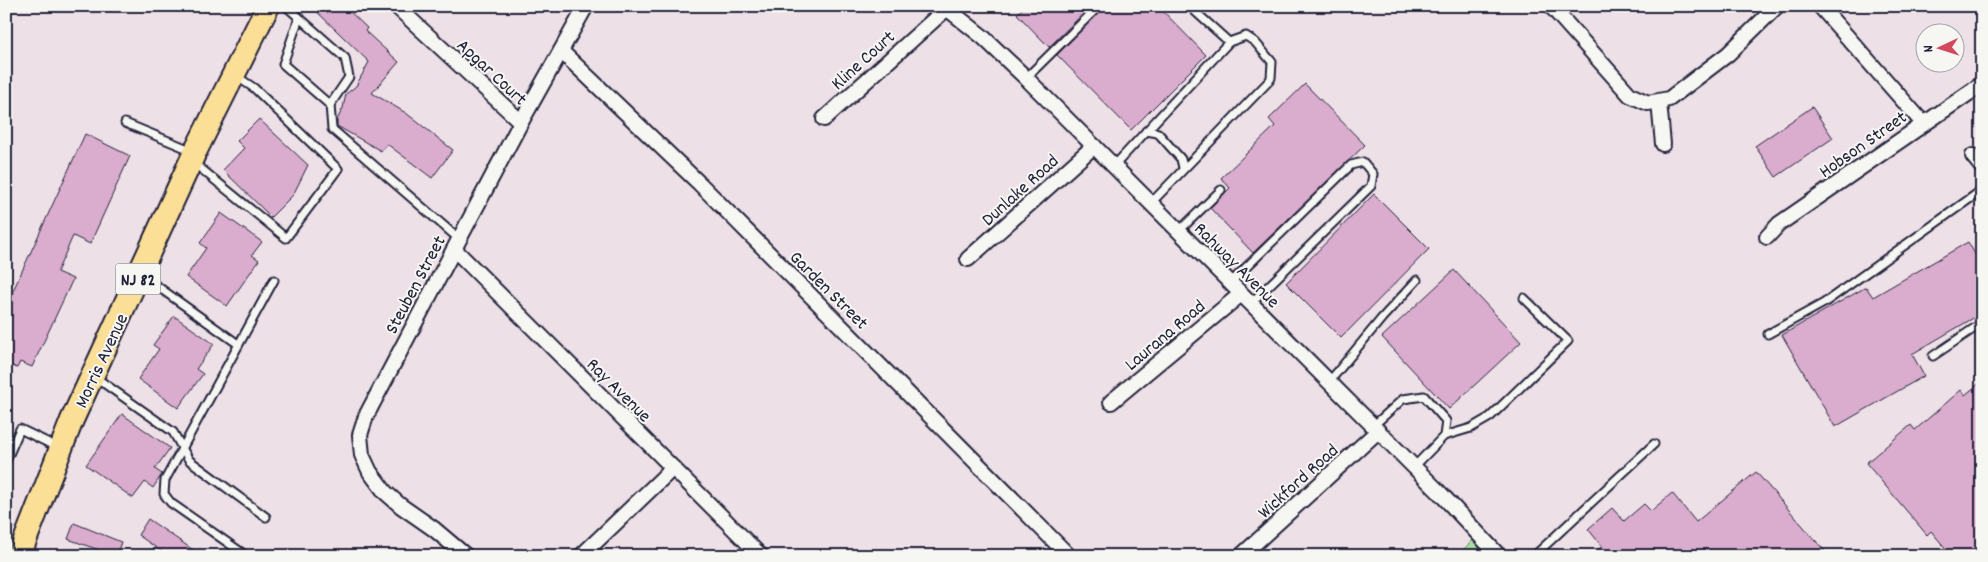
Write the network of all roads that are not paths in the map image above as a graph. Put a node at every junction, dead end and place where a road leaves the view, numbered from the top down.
1 (268, 6) edge
2 (286, 6) edge
3 (396, 6) edge
4 (586, 6) edge
5 (1099, 6) edge
6 (1189, 6) edge
7 (1551, 6) edge
8 (1777, 6) edge
9 (1820, 6) edge
10 (946, 7) edge
11 (299, 18) junction
12 (1229, 42) junction
13 (561, 51) junction
14 (234, 74) junction
15 (1026, 78) junction
16 (1982, 84) edge
17 (1659, 102) junction
18 (330, 105) junction
19 (824, 118) dead end
20 (521, 122) junction
21 (1923, 122) junction
22 (125, 123) dead end
23 (1146, 131) junction
24 (1663, 144) dead end
25 (1094, 146) junction
26 (1973, 156) dead end
27 (193, 157) junction
28 (1114, 166) junction
29 (1982, 167) edge
30 (1183, 168) junction
31 (1221, 190) dead end
32 (1982, 190) edge
33 (1151, 203) junction
34 (1179, 231) junction
35 (1767, 237) dead end
36 (457, 244) junction
37 (968, 259) dead end
38 (140, 274) junction
39 (274, 280) dead end
40 (1417, 280) dead end
41 (1230, 283) junction
42 (1524, 298) dead end
43 (1246, 299) junction
44 (1982, 323) edge
45 (1768, 334) dead end
46 (238, 344) junction
47 (1933, 356) dead end
48 (92, 376) junction
49 (1329, 382) junction
50 (1111, 402) dead end
51 (1376, 429) junction
52 (1444, 436) junction
53 (1654, 444) dead end
54 (60, 448) junction
55 (182, 448) junction
56 (6, 461) edge
57 (1414, 466) junction
58 (673, 468) junction
59 (266, 517) dead end
60 (17, 552) edge
61 (241, 552) dead end
62 (466, 556) edge
63 (581, 556) edge
64 (760, 556) edge
65 (1069, 556) edge
66 (1241, 556) edge
67 (1499, 556) edge
68 (1534, 556) edge

1 - 14 main road, Morris Avenue / NJ 82
2 - 11 lane
3 - 20 street, Apgar Court
4 - 13 street, Steuben Street
5 - 15 lane
6 - 12 lane
7 - 17 street
8 - 17 street
9 - 21 street
10 - 15 street, Rahway Avenue
10 - 19 street, Kline Court
11 - 18 lane
11 - 18 lane
12 - 23 lane
12 - 30 lane
13 - 20 street, Steuben Street
13 - 65 street, Garden Street
14 - 27 main road, Morris Avenue / NJ 82
14 - 27 lane
15 - 25 street, Rahway Avenue
16 - 21 street, Hobson Street
17 - 24 street
18 - 36 lane
20 - 36 street, Steuben Street
21 - 35 street, Hobson Street
22 - 27 lane
23 - 28 lane
23 - 30 lane
25 - 28 street, Rahway Avenue
25 - 37 street, Dunlake Road
26 - 29 street
27 - 38 main road, Morris Avenue / NJ 82
28 - 33 street, Rahway Avenue
30 - 33 lane
31 - 34 lane
32 - 45 lane
33 - 34 street, Rahway Avenue
34 - 41 street, Rahway Avenue
36 - 58 street, Ray Avenue
36 - 62 street, Steuben Street
38 - 46 lane
38 - 48 main road, Morris Avenue / NJ 82
39 - 46 lane
40 - 49 lane
41 - 43 street, Rahway Avenue
41 - 43 lane
42 - 52 lane
43 - 49 street, Rahway Avenue
43 - 50 street, Laurana Road
44 - 47 lane
46 - 55 lane
48 - 54 main road, Morris Avenue / NJ 82
48 - 55 lane
49 - 51 street, Rahway Avenue
51 - 52 lane
51 - 57 street, Rahway Avenue
51 - 66 street, Wickford Road
52 - 57 lane
53 - 68 lane
54 - 56 lane
54 - 60 main road, Morris Avenue / NJ 82
55 - 59 lane
55 - 61 lane
57 - 67 street, Rahway Avenue
58 - 63 street
58 - 64 street, Ray Avenue

